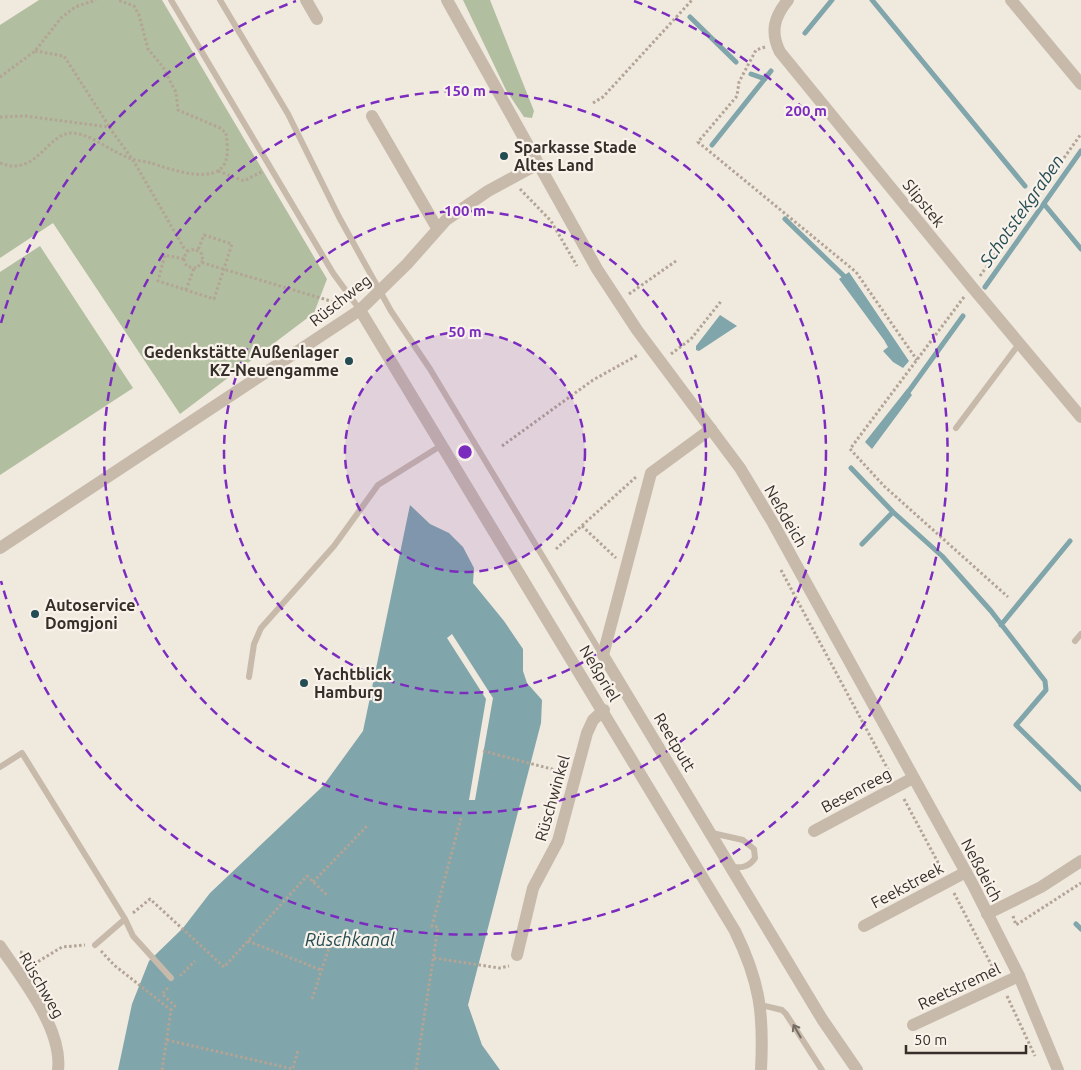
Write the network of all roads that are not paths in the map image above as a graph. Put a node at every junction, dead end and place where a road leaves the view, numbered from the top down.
1 (170, 0) edge
2 (220, 0) edge
3 (306, 0) edge
4 (447, 0) edge
5 (788, 0) edge
6 (1011, 0) edge
7 (317, 19) dead end
8 (1081, 84) edge
9 (372, 116) dead end
10 (538, 164) junction
11 (437, 228) junction
12 (381, 291) junction
13 (360, 310) junction
14 (1019, 344) junction
15 (1081, 417) edge
16 (956, 428) dead end
17 (711, 429) junction
18 (442, 445) junction
19 (0, 548) edge
20 (1081, 634) edge
21 (1075, 641) dead end
22 (603, 655) junction
23 (249, 677) dead end
24 (604, 710) junction
25 (0, 767) edge
26 (914, 778) junction
27 (814, 831) dead end
28 (710, 832) junction
29 (1081, 862) edge
30 (731, 866) junction
31 (966, 872) junction
32 (987, 914) junction
33 (125, 919) junction
34 (864, 926) dead end
35 (95, 944) road end
36 (1, 948) edge
37 (517, 955) dead end
38 (1018, 976) junction
39 (171, 978) dead end
40 (761, 1005) junction
41 (913, 1025) dead end
42 (58, 1070) edge
43 (761, 1070) edge
44 (822, 1070) edge
45 (857, 1070) edge
46 (1058, 1070) edge

1 - 13 lane
2 - 12 lane
3 - 7 street
4 - 10 street, Neßdeich
5 - 14 street, Slipstek
6 - 8 street
9 - 11 street
10 - 11 street, Rüschweg
10 - 17 street, Neßdeich
11 - 12 street, Rüschweg
12 - 13 street, Rüschweg
12 - 22 lane
13 - 18 street, Neßpriel
13 - 19 street, Rüschweg
14 - 15 street, Slipstek
14 - 16 lane
17 - 22 street
17 - 26 street, Neßdeich
18 - 23 lane
18 - 24 street, Neßpriel
20 - 21 lane
22 - 28 street, Reetputt
24 - 37 street, Rüschwinkel
24 - 40 street, Neßpriel
25 - 33 lane
26 - 27 street, Besenreeg
26 - 31 street, Neßdeich
28 - 30 street, Reetputt
28 - 30 lane
29 - 32 street
30 - 45 street, Reetputt
31 - 32 street, Neßdeich
31 - 34 street, Feekstreek
32 - 38 street, Neßdeich
33 - 35 lane
33 - 39 lane
36 - 42 street, Rüschweg
38 - 41 street, Reetstremel
38 - 46 street, Neßdeich
40 - 43 street, Neßpriel
44 -> 40 lane

